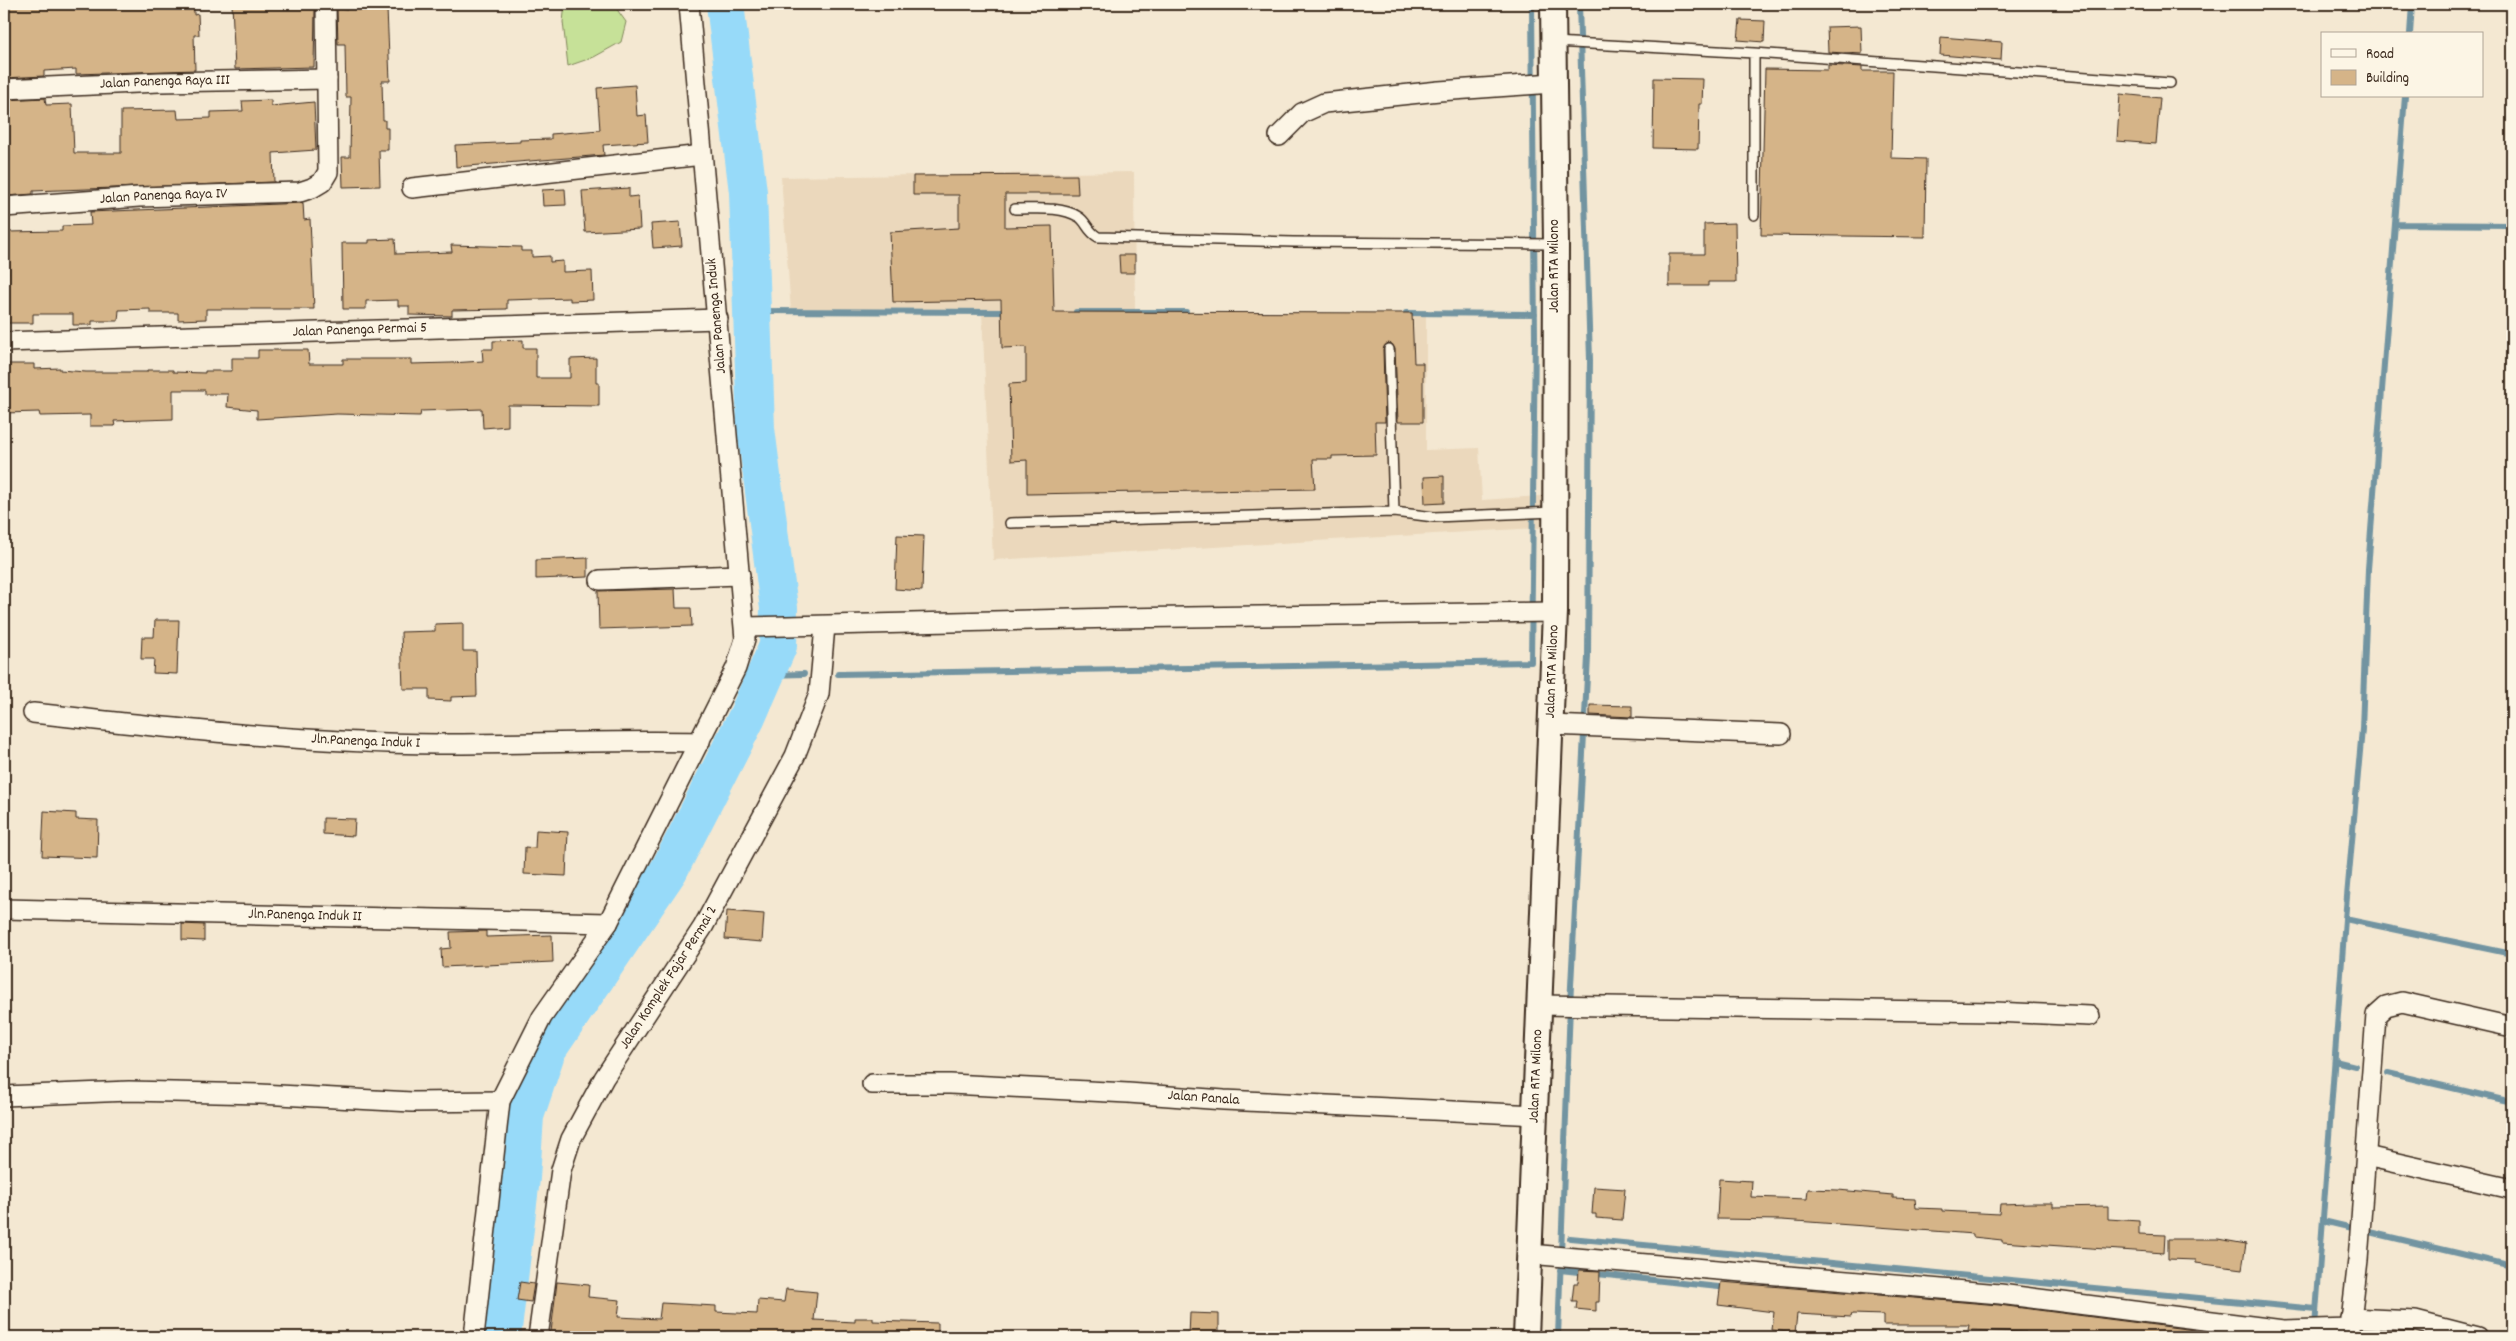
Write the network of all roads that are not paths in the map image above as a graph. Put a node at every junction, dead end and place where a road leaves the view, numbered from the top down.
1 (326, 4) edge
2 (689, 4) edge
3 (1553, 4) edge
4 (1553, 42) junction
5 (1754, 53) junction
6 (327, 79) junction
7 (2170, 82) dead end
8 (1553, 83) junction
9 (4, 89) edge
10 (1280, 136) dead end
11 (702, 155) junction
12 (412, 188) dead end
13 (4, 207) edge
14 (1015, 209) dead end
15 (1754, 215) dead end
16 (1549, 244) junction
17 (718, 319) junction
18 (4, 342) edge
19 (1389, 349) dead end
20 (1394, 512) junction
21 (1548, 512) junction
22 (1010, 523) dead end
23 (740, 575) junction
24 (600, 580) dead end
25 (1554, 612) junction
26 (825, 626) junction
27 (752, 627) junction
28 (33, 712) dead end
29 (1550, 725) junction
30 (1781, 734) dead end
31 (700, 742) junction
32 (4, 909) edge
33 (608, 924) junction
34 (1539, 1005) junction
35 (2090, 1016) dead end
36 (2512, 1027) edge
37 (872, 1084) dead end
38 (4, 1096) edge
39 (500, 1101) junction
40 (1535, 1115) junction
41 (2366, 1156) junction
42 (2512, 1189) edge
43 (1529, 1254) junction
44 (2350, 1328) edge
45 (474, 1337) edge
46 (538, 1337) edge
47 (1526, 1337) edge
48 (2477, 1337) edge

1 - 6 street
2 - 11 street, Jalan Panenga Induk
3 - 4 street, Jalan RTA Milono
4 - 5 lane
4 - 8 street, Jalan RTA Milono
5 - 7 lane
5 - 15 lane
6 - 9 street, Jalan Panenga Raya III
6 - 13 street, Jalan Panenga Raya IV
8 - 10 street
8 - 16 street, Jalan RTA Milono
11 - 12 street
11 - 17 street, Jalan Panenga Induk
14 - 16 lane
16 - 21 street, Jalan RTA Milono
17 - 18 street, Jalan Panenga Permai 5
17 - 23 street, Jalan Panenga Induk
19 - 20 lane
20 - 21 lane
20 - 22 lane
21 - 25 street, Jalan RTA Milono
23 - 24 street
23 - 27 street, Jalan Panenga Induk
25 - 26 street
25 - 29 street, Jalan RTA Milono
26 - 27 street
26 - 46 street, Jalan Komplek Fajar Permai 2
27 - 31 street, Jalan Panenga Induk
28 - 31 street, Jln.Panenga Induk I
29 - 30 street
29 - 34 street, Jalan RTA Milono
31 - 33 street, Jalan Panenga Induk
32 - 33 street, Jln.Panenga Induk II
33 - 39 street, Jalan Panenga Induk
34 - 35 street
34 - 40 street, Jalan RTA Milono
36 - 41 street
37 - 40 street, Jalan Panala
38 - 39 street
39 - 45 street
40 - 43 street, Jalan RTA Milono
41 - 42 street
41 - 44 street
43 - 44 street
43 - 47 street, Jalan RTA Milono
44 - 48 street

